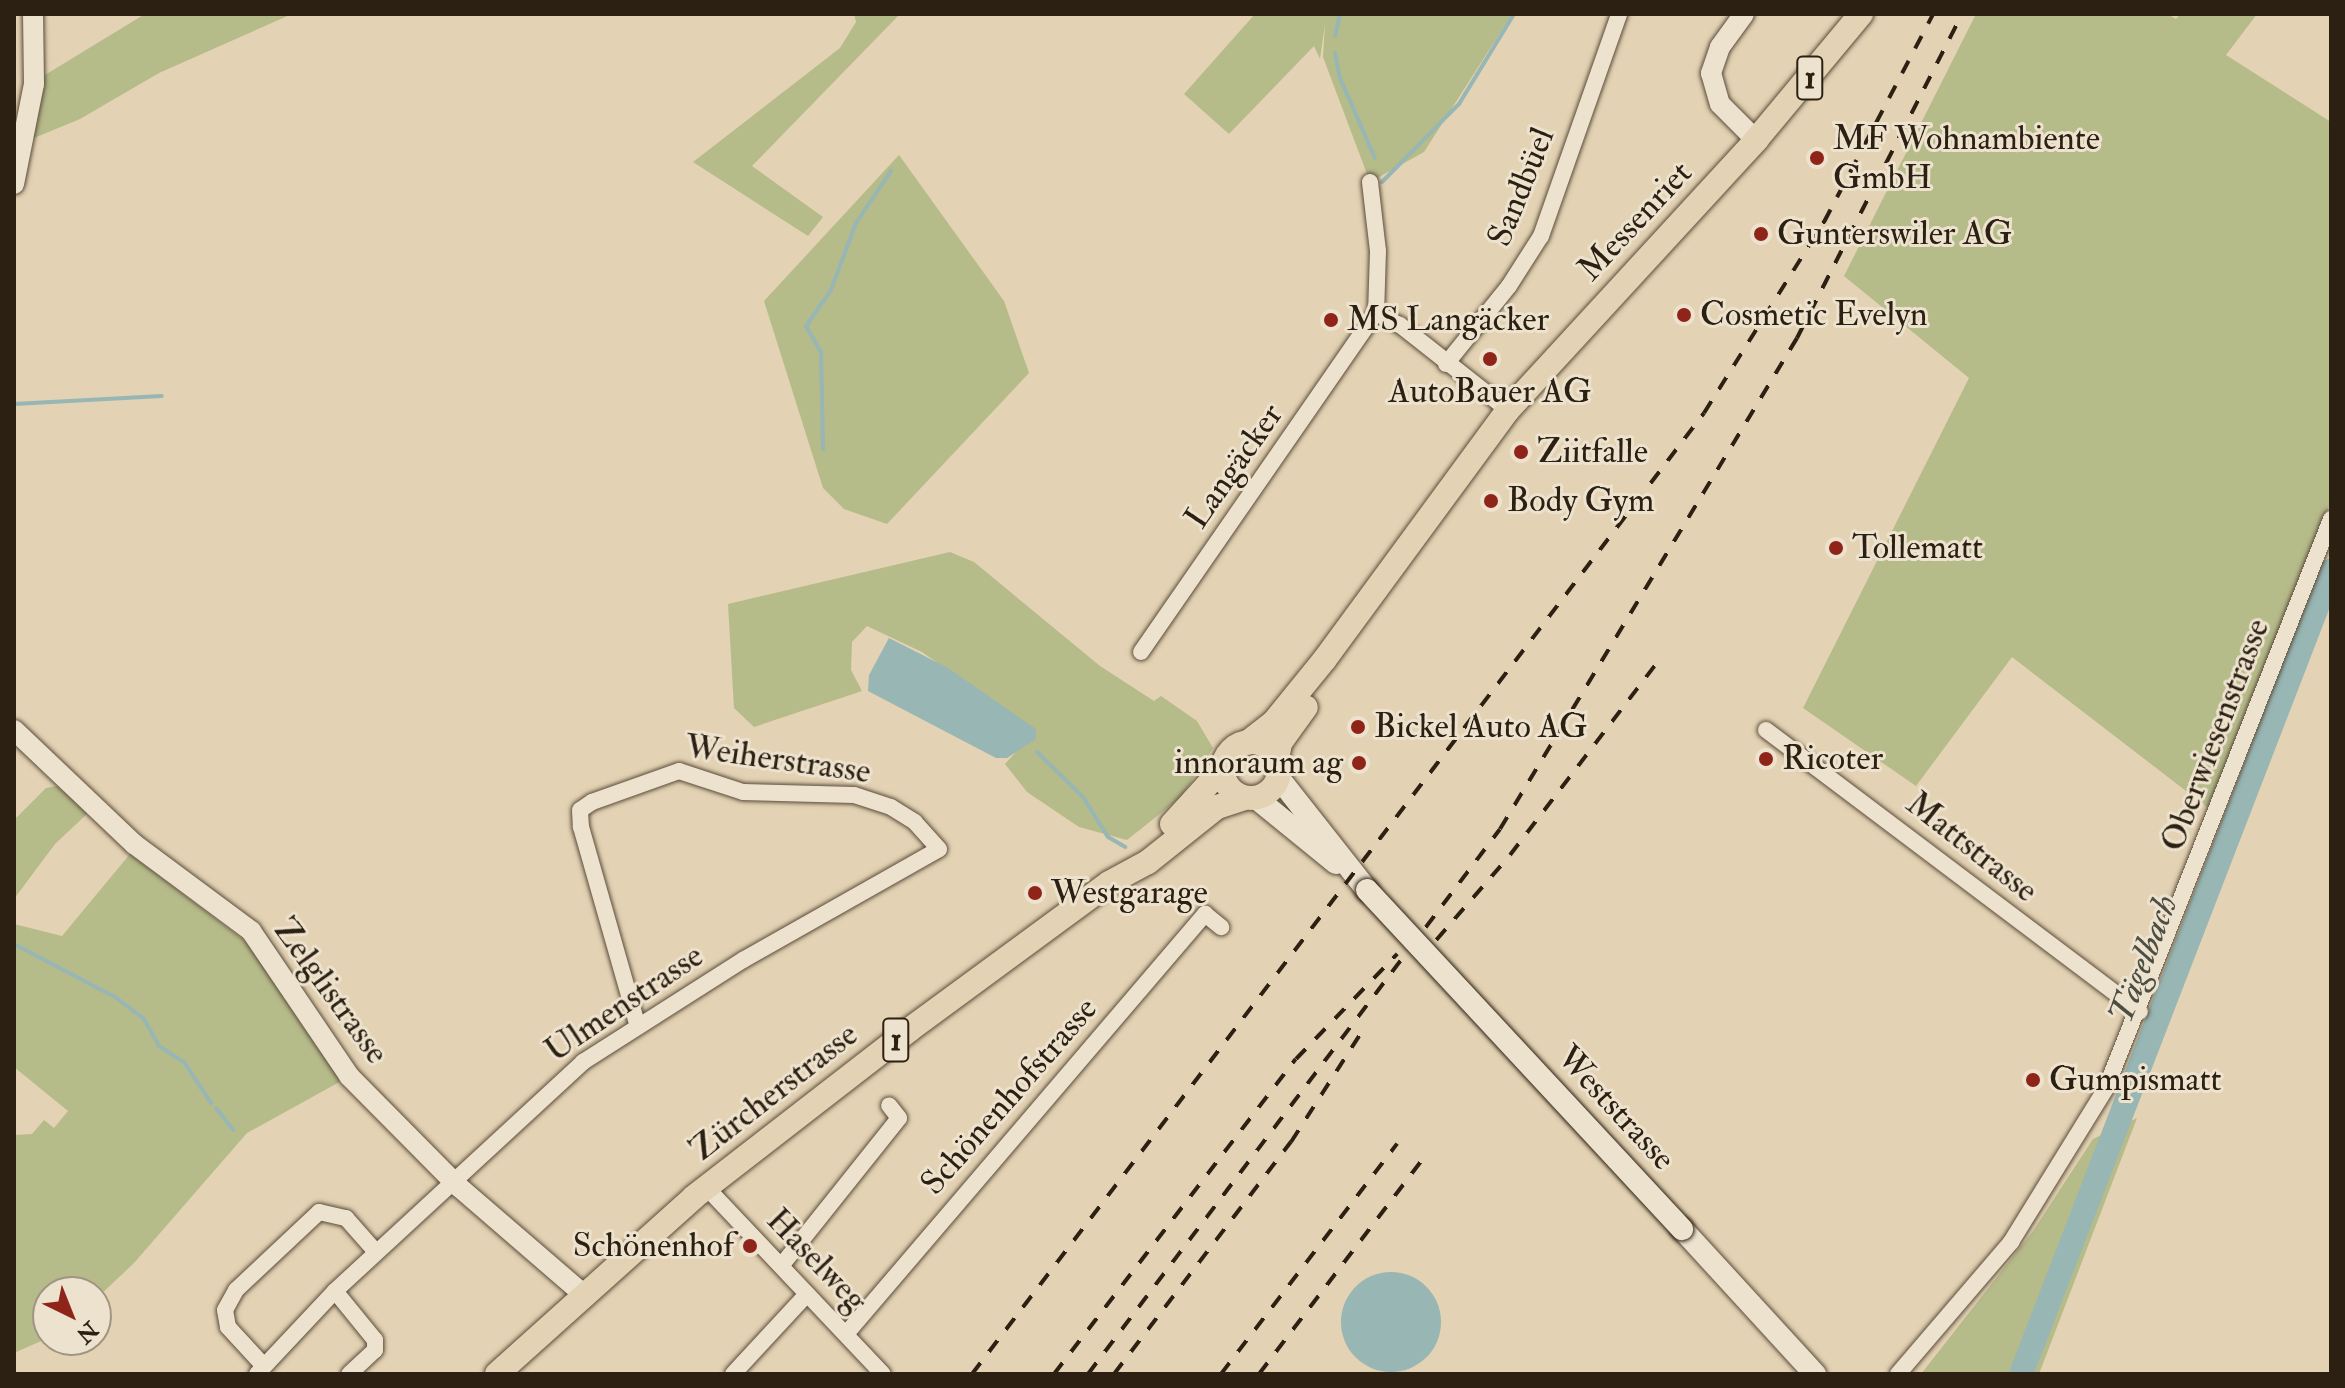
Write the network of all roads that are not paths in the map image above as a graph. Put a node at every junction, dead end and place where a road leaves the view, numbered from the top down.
1 (33, 14) edge
2 (1619, 14) edge
3 (1744, 14) edge
4 (1861, 14) edge
5 (1756, 140) junction
6 (1370, 182) dead end
7 (14, 184) edge
8 (1376, 313) junction
9 (1446, 364) junction
10 (1508, 410) junction
11 (2331, 519) edge
12 (1141, 652) dead end
13 (1334, 656) junction
14 (14, 730) edge
15 (1766, 730) dead end
16 (1247, 743) junction
17 (1223, 768) junction
18 (1277, 768) junction
19 (1250, 798) junction
20 (939, 849) joint
21 (1109, 883) junction
22 (1367, 890) junction
23 (1221, 927) dead end
24 (2140, 1012) junction
25 (637, 1023) junction
26 (889, 1105) dead end
27 (453, 1181) junction
28 (706, 1187) junction
29 (376, 1252) junction
30 (781, 1266) junction
31 (335, 1291) junction
32 (583, 1294) junction
33 (807, 1294) junction
34 (846, 1334) junction
35 (260, 1369) edge
36 (349, 1374) edge
37 (497, 1374) edge
38 (733, 1374) edge
39 (883, 1374) edge
40 (1815, 1374) edge
41 (1898, 1374) edge

1 - 7 street
2 - 9 street, Sandbüel
3 - 5 street
4 - 5 main road, Messenriet / 1
5 - 10 main road, Messenriet / 1
6 - 8 street
8 - 9 street
8 - 12 street, Langäcker
9 - 10 street
10 - 13 main road, Messenriet / 1
11 - 24 street, Oberwiesenstrasse
13 - 16 main road, Messenriet / 1
13 - 18 main road, Messenriet / 1
14 - 27 street, Zelglistrasse
15 - 24 street, Mattstrasse
16 - 17 main road, Messenriet
16 - 18 main road
17 - 19 main road
17 - 21 main road, Zürcherstrasse / 1
18 - 19 main road, Messenriet
18 - 22 main road, Weststrasse
19 - 21 main road, Zürcherstrasse / 1
19 - 22 main road, Weststrasse
20 - 25 street, Ulmenstrasse
20 - 25 street, Weiherstrasse
21 - 28 main road, Zürcherstrasse / 1
22 - 40 main road, Weststrasse, bridge
23 - 34 street, Schönenhofstrasse
24 - 41 street, Oberwiesenstrasse
25 - 27 street, Ulmenstrasse
26 - 30 street
27 - 29 street, Ulmenstrasse
27 - 32 street, Zelglistrasse
28 - 30 street, Haselweg
28 - 32 main road, Zürcherstrasse / 1
29 - 31 street, Ulmenstrasse
29 - 35 street, Ulmenstrasse
30 - 33 street, Haselweg
31 - 35 street, Ulmenstrasse
31 - 36 street
32 - 37 main road, Zürcherstrasse / 1
33 - 34 street, Haselweg
33 - 38 street
34 - 39 street, Haselweg

